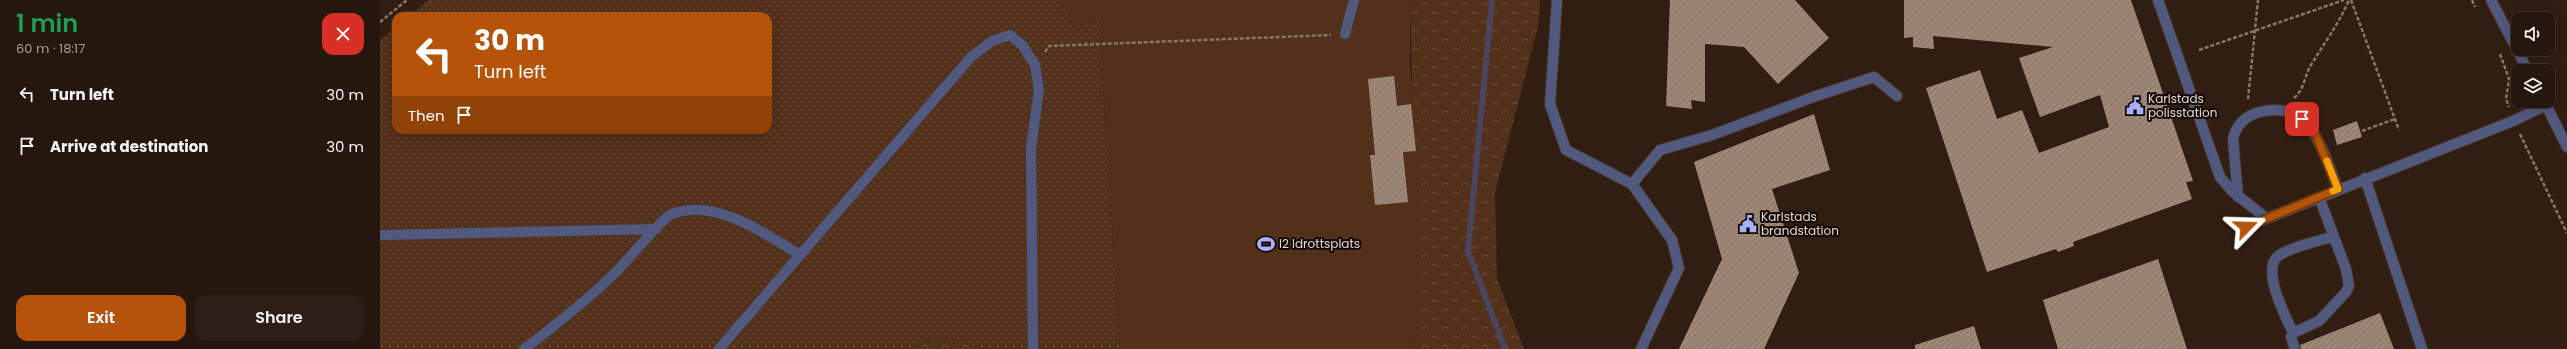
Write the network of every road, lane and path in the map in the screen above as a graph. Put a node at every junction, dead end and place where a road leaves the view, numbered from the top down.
1 (407, 0) edge
2 (1354, 0) edge
3 (1557, 0) edge
4 (2158, 0) edge
5 (2258, 0) edge
6 (2344, 0) edge
7 (2350, 0) edge
8 (2491, 0) edge
9 (392, 12) edge
10 (392, 12) edge
11 (380, 22) edge
12 (2256, 30) junction
13 (1345, 34) joint
14 (2199, 50) dead end
15 (2524, 64) edge
16 (1035, 65) junction
17 (1897, 96) dead end
18 (2536, 108) edge
19 (2548, 108) edge
20 (2284, 111) junction
21 (2247, 118) junction
22 (2395, 119) junction
23 (2399, 130) dead end
24 (2362, 132) dead end
25 (2567, 147) edge
26 (2365, 178) junction
27 (1632, 184) junction
28 (2338, 189) junction
29 (2238, 197) junction
30 (2319, 197) junction
31 (2266, 218) junction
32 (2246, 227) dead end
33 (656, 229) junction
34 (380, 235) edge
35 (2332, 237) junction
36 (800, 255) junction
37 (2293, 332) junction
38 (524, 349) edge
39 (719, 349) edge
40 (1033, 349) edge
41 (1641, 349) edge
42 (2295, 349) edge
43 (2422, 349) edge

1 - 10 path
2 - 13 street
3 - 27 street
4 - 29 street
5 - 12 path
6 - 12 path
7 - 20 path
7 - 22 path
8 - 15 street
9 - 11 path
12 - 14 path
12 - 21 path
13 - 16 path
16 - 36 street
16 - 40 street
17 - 27 street
18 - 26 street
19 - 25 street
20 - 21 street
20 - 28 street
21 - 29 street
22 - 23 path
22 - 24 path
26 - 28 street
26 - 43 street
27 - 41 street
28 - 30 street
29 - 31 street
30 - 31 street
30 - 35 street
31 - 32 street
33 - 34 street
33 - 36 street
33 - 38 street
35 - 37 street
35 - 37 street
36 - 39 street
37 - 42 street

